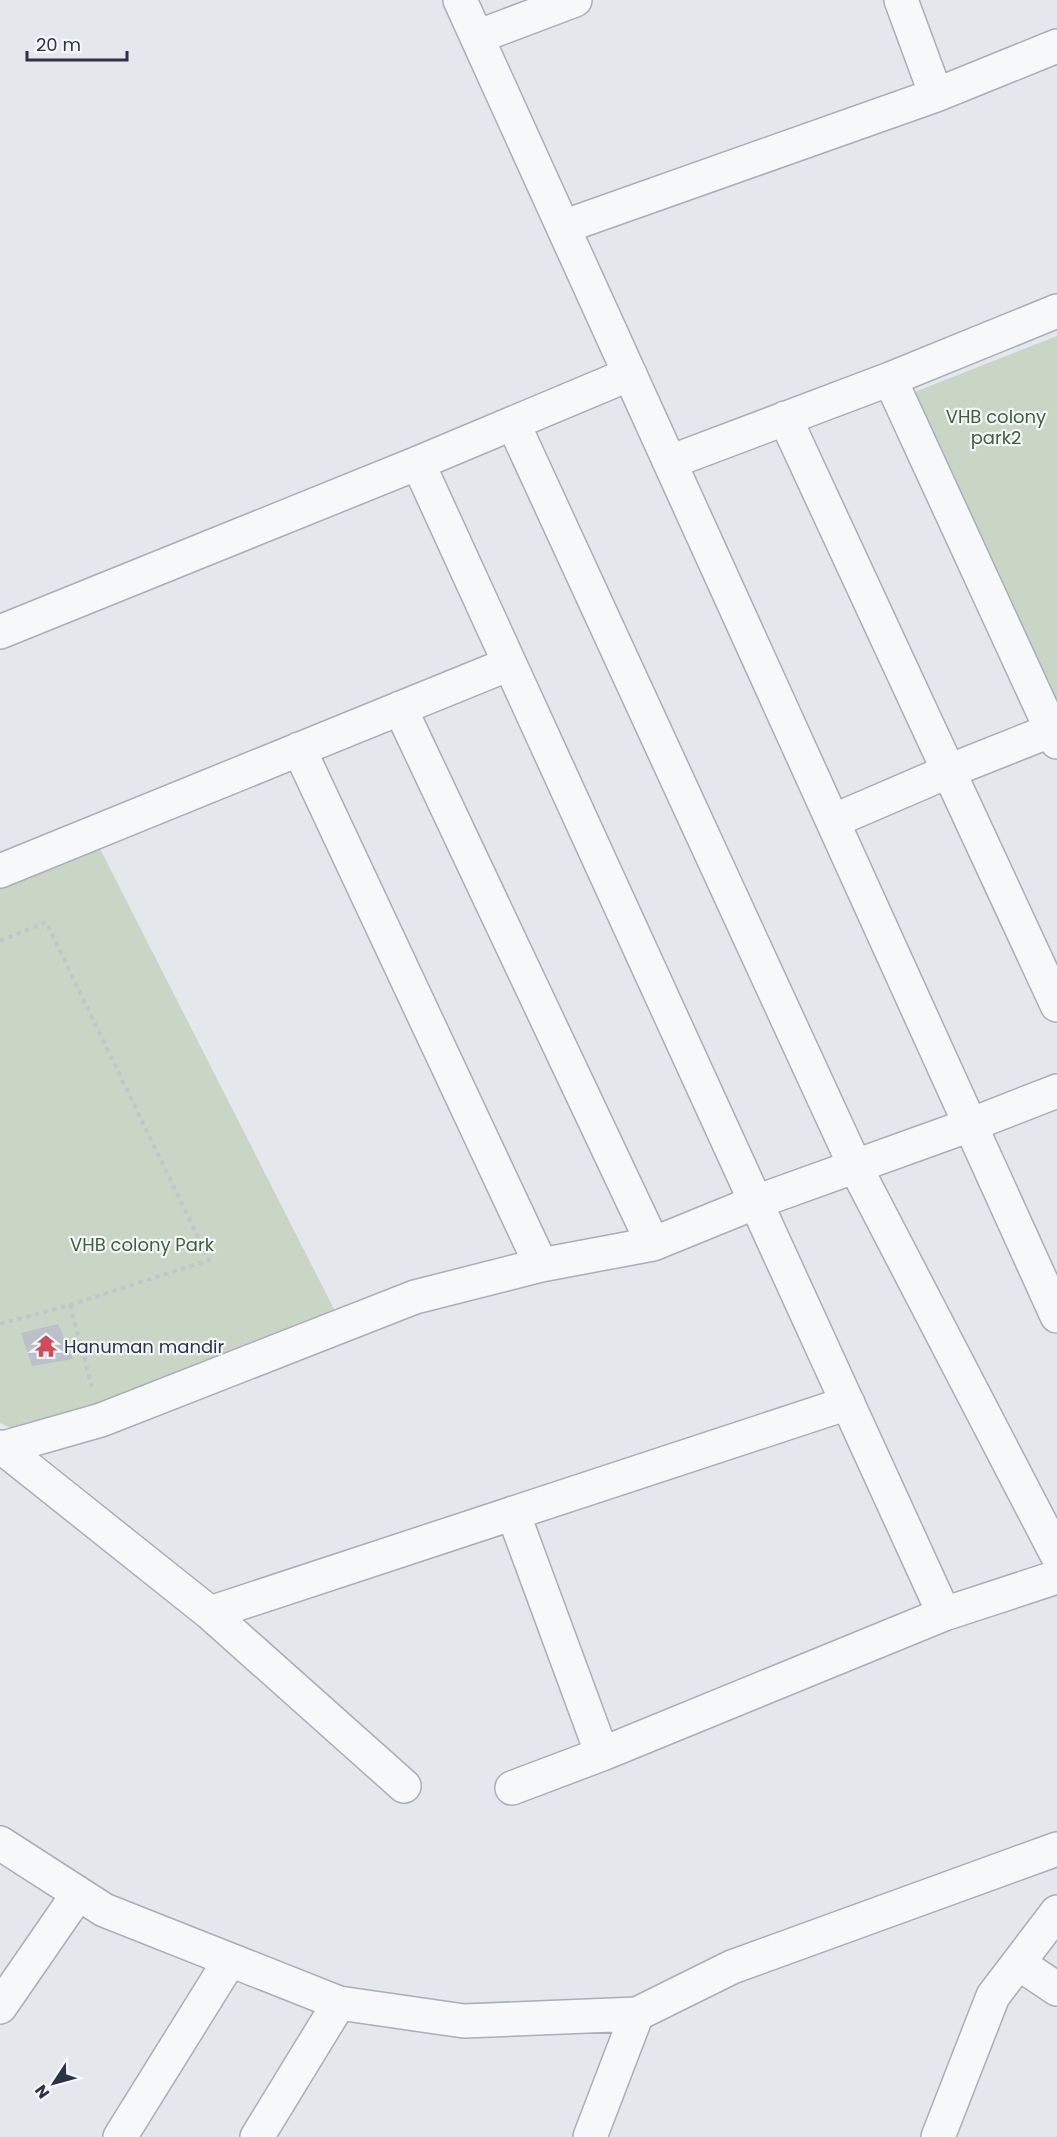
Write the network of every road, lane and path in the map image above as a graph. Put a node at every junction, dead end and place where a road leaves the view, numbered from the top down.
1 (460, 0) edge
2 (575, 0) edge
3 (901, 0) edge
4 (477, 37) junction
5 (1057, 46) edge
6 (936, 95) junction
7 (563, 227) junction
8 (1057, 311) edge
9 (630, 374) junction
10 (890, 379) junction
11 (785, 418) junction
12 (513, 423) junction
13 (670, 462) junction
14 (418, 463) junction
15 (0, 632) edge
16 (510, 664) junction
17 (400, 708) junction
18 (1054, 736) edge
19 (300, 749) junction
20 (949, 771) junction
21 (833, 821) junction
22 (0, 871) edge
23 (0, 941) edge
24 (1057, 1005) edge
25 (1057, 1091) edge
26 (970, 1125) junction
27 (855, 1166) junction
28 (756, 1202) junction
29 (653, 1244) junction
30 (541, 1265) junction
31 (70, 1305) junction
32 (1057, 1316) edge
33 (0, 1324) edge
34 (848, 1403) junction
35 (101, 1420) junction
36 (1, 1447) edge
37 (513, 1513) junction
38 (1057, 1555) edge
39 (1057, 1577) edge
40 (210, 1613) junction
41 (944, 1614) junction
42 (602, 1754) junction
43 (404, 1786) dead end
44 (512, 1788) dead end
45 (0, 1843) edge
46 (1057, 1849) edge
47 (78, 1894) junction
48 (1057, 1912) edge
49 (230, 1960) junction
50 (1018, 1963) junction
51 (1057, 1989) edge
52 (339, 2003) junction
53 (0, 2007) edge
54 (637, 2014) junction
55 (120, 2137) edge
56 (257, 2137) edge
57 (590, 2137) edge
58 (938, 2137) edge

1 - 4 street
2 - 4 street
3 - 6 street
4 - 7 street
5 - 6 street
6 - 7 street
7 - 9 street
8 - 10 street
9 - 12 street
9 - 13 street
10 - 11 street
10 - 18 street
11 - 13 street
11 - 20 street
12 - 14 street
12 - 27 street
13 - 21 street
14 - 15 street
14 - 16 street
16 - 17 street
16 - 28 street
17 - 19 street
17 - 29 street
18 - 20 street
19 - 22 street
19 - 30 street
20 - 21 street
20 - 24 street
21 - 26 street
23 - 31 path
25 - 26 street
26 - 27 street
26 - 32 street
27 - 28 street
27 - 38 street
28 - 29 street
28 - 34 street
29 - 30 street
30 - 35 street
31 - 33 path
31 - 35 path
34 - 37 street
34 - 41 street
35 - 36 street
36 - 40 street
37 - 40 street
37 - 42 street
39 - 41 street
40 - 43 street
41 - 42 street
42 - 44 street
45 - 47 street
46 - 54 street
47 - 49 street
47 - 53 street
48 - 50 street
49 - 52 street
49 - 55 street
50 - 51 street
50 - 58 street
52 - 54 street
52 - 56 street
54 - 57 street

